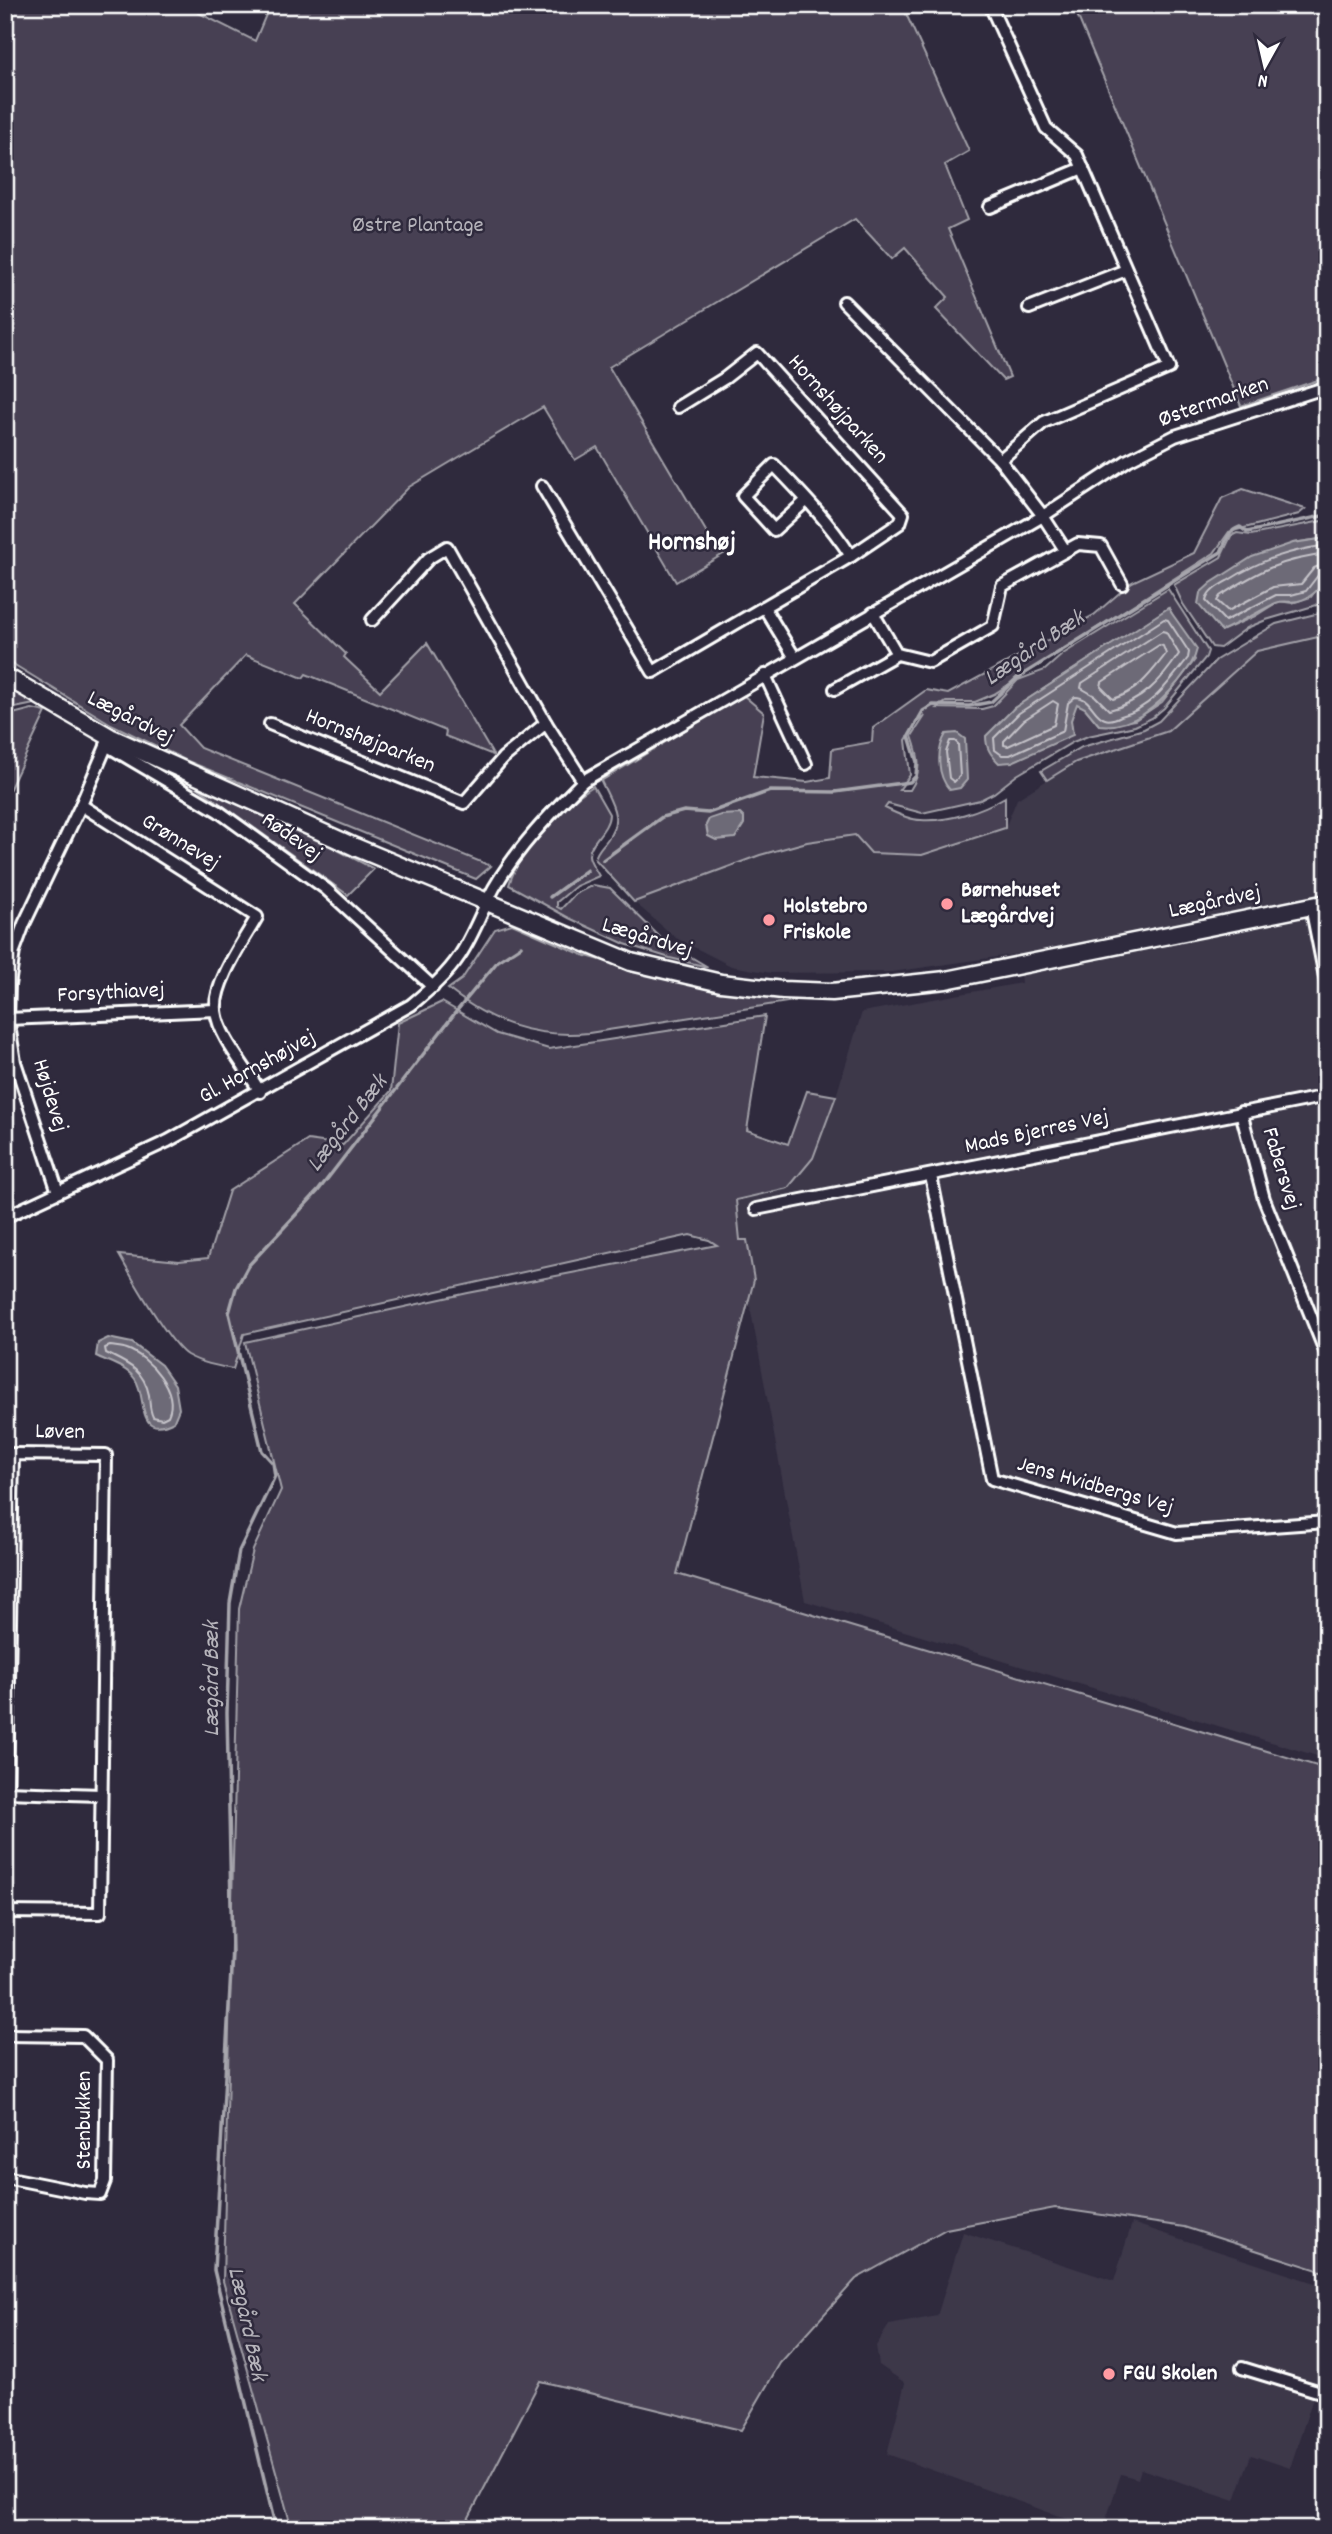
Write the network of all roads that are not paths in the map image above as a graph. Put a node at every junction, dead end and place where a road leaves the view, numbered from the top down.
1 (990, 5) edge
2 (1083, 168) junction
3 (990, 207) dead end
4 (1126, 270) junction
5 (844, 302) dead end
6 (1029, 308) dead end
7 (1327, 387) edge
8 (678, 407) dead end
9 (1000, 460) junction
10 (541, 486) dead end
11 (807, 500) junction
12 (1043, 516) junction
13 (1065, 550) junction
14 (851, 556) junction
15 (1122, 584) dead end
16 (764, 607) junction
17 (873, 613) junction
18 (372, 620) dead end
19 (897, 654) junction
20 (795, 658) junction
21 (765, 675) junction
22 (5, 676) edge
23 (835, 689) dead end
24 (546, 723) junction
25 (270, 724) dead end
26 (108, 741) junction
27 (806, 764) dead end
28 (583, 781) junction
29 (81, 805) junction
30 (488, 902) junction
31 (1319, 905) edge
32 (10, 949) edge
33 (1327, 986) edge
34 (433, 987) junction
35 (216, 1010) junction
36 (8, 1019) junction
37 (260, 1092) junction
38 (1327, 1097) edge
39 (1241, 1112) junction
40 (931, 1176) junction
41 (58, 1192) junction
42 (756, 1209) dead end
43 (5, 1217) edge
44 (1327, 1356) edge
45 (1327, 1522) edge
46 (6, 1792) edge
47 (101, 1795) junction
48 (5, 1912) edge
49 (5, 2035) edge
50 (5, 2177) edge
51 (1242, 2368) dead end
52 (1327, 2394) edge

1 - 2 street
2 - 3 street
2 - 4 street
4 - 6 street
4 - 9 street
5 - 9 street
7 - 12 street, Østermarken
8 - 14 street, Hornshøjparken
9 - 12 street
10 - 16 street, Hornshøjparken
11 - 11 street
11 - 14 street
12 - 13 street
12 - 17 street
13 - 15 street
13 - 19 street
14 - 16 street, Hornshøjparken
16 - 20 street
17 - 19 street
17 - 20 street
18 - 24 street
19 - 23 street
20 - 21 street
21 - 27 street
21 - 28 street
22 - 26 street, Lægårdvej
24 - 25 street, Hornshøjparken
24 - 28 street
26 - 29 street, Højdevej
26 - 30 street, Lægårdvej
26 - 34 street, Rødevej
28 - 30 street
29 - 32 street, Højdevej
29 - 35 street, Grønnevej
30 - 31 street, Lægårdvej
30 - 34 street, Gl. Hornshøjvej
31 - 33 street
32 - 36 street, Højdevej
34 - 37 street, Gl. Hornshøjvej
35 - 36 street, Forsythiavej
35 - 37 street
36 - 41 street, Højdevej
37 - 41 street, Gl. Hornshøjvej
38 - 39 street, Mads Bjerres Vej
39 - 40 street, Mads Bjerres Vej
39 - 44 street, Fabersvej
40 - 42 street, Mads Bjerres Vej
40 - 45 street, Jens Hvidbergs Vej
41 - 43 street, Gl. Hornshøjvej
46 - 47 street, Løven
46 - 47 street, Løven
47 - 48 street, Løven
49 - 50 street, Stenbukken
51 - 52 street

